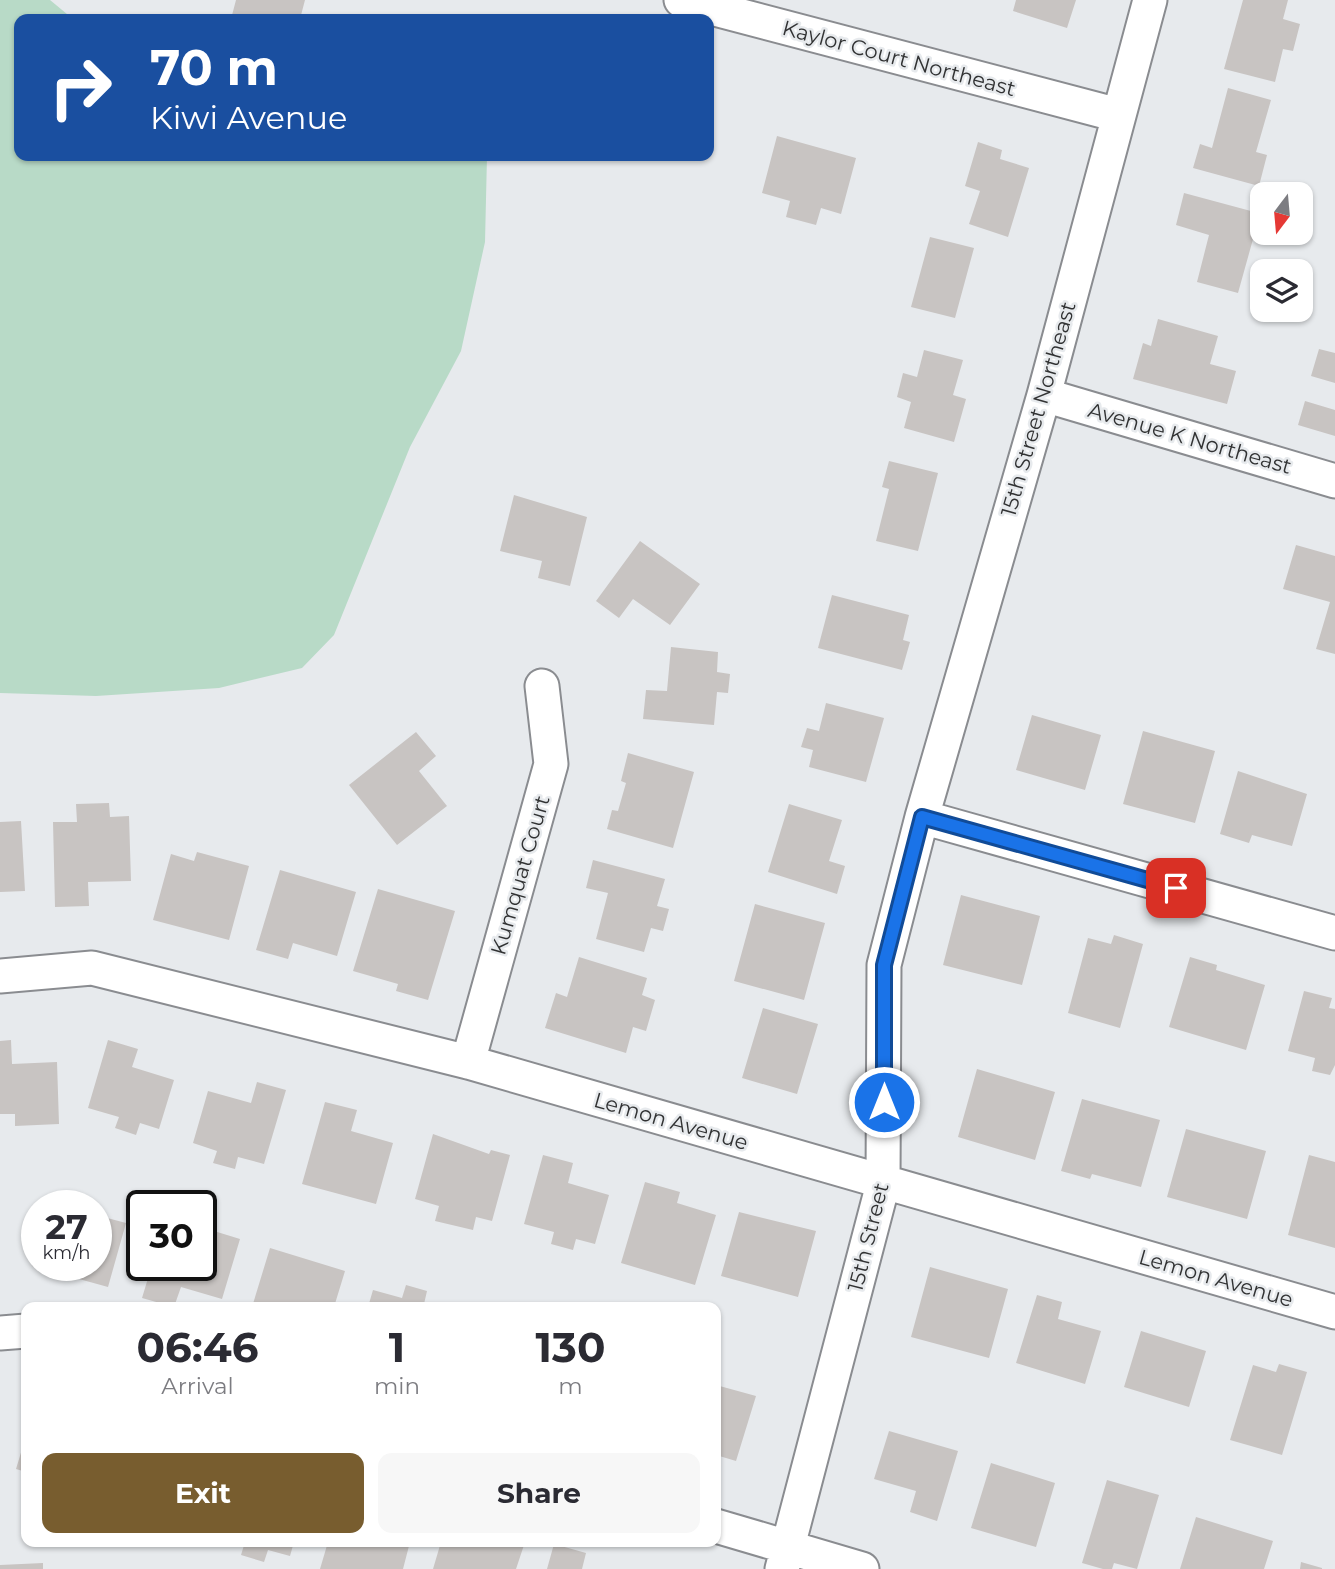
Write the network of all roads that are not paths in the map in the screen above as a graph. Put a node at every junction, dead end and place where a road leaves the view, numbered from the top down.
1 (681, 0) edge
2 (1150, 0) edge
3 (1118, 115) junction
4 (1044, 395) junction
5 (1335, 481) edge
6 (542, 687) dead end
7 (922, 817) junction
8 (1333, 925) edge
9 (0, 975) edge
10 (468, 1062) junction
11 (883, 1184) junction
12 (1335, 1312) edge
13 (21, 1331) edge
14 (0, 1333) edge
15 (721, 1529) edge
16 (785, 1558) edge
17 (862, 1569) edge

1 - 3 street, Kaylor Court Northeast
2 - 3 street, 15th Street Northeast
3 - 4 street, 15th Street Northeast
4 - 5 street, Avenue K Northeast
4 - 7 street, 15th Street Northeast
6 - 10 street, Kumquat Court
7 - 8 street
7 - 11 street, 15th Street
9 - 10 street, Lemon Avenue
10 - 11 street, Lemon Avenue
11 - 12 street, Lemon Avenue
11 - 16 street, 15th Street
13 - 14 street
15 - 16 street
16 - 17 street

